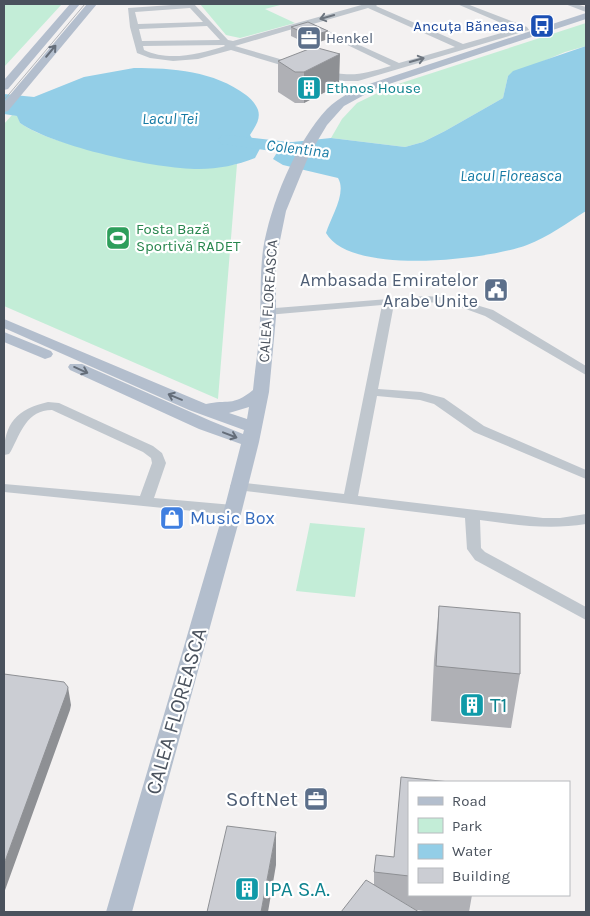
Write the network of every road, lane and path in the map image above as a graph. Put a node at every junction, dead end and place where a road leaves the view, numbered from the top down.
1 (75, 4) edge
2 (92, 4) edge
3 (371, 4) edge
4 (461, 4) edge
5 (569, 4) edge
6 (191, 5) edge
7 (586, 10) edge
8 (586, 16) edge
9 (305, 23) junction
10 (209, 24) junction
11 (134, 27) junction
12 (526, 32) junction
13 (138, 44) junction
14 (228, 45) junction
15 (462, 47) junction
16 (398, 66) junction
17 (304, 68) edge
18 (314, 71) edge
19 (4, 87) edge
20 (4, 108) edge
21 (389, 301) junction
22 (267, 311) junction
23 (4, 323) edge
24 (4, 337) edge
25 (586, 371) edge
26 (261, 392) junction
27 (371, 392) junction
28 (198, 407) junction
29 (251, 434) junction
30 (4, 451) edge
31 (586, 475) edge
32 (238, 486) junction
33 (4, 488) edge
34 (350, 500) junction
35 (145, 502) junction
36 (233, 510) junction
37 (472, 515) junction
38 (586, 519) edge
39 (586, 614) edge
40 (119, 912) edge

1 - 19 main road
20 -> 2 main road
3 -> 9 street
3 - 15 street
4 - 12 street
5 - 7 street
6 - 10 street
6 - 11 street
8 - 12 main road, CALEA FLOREASCA
9 - 14 street
9 - 16 street
10 - 11 street
10 - 14 street
11 - 13 street
12 - 15 street, CALEA FLOREASCA
12 - 22 main road, CALEA FLOREASCA
13 - 14 street
13 - 14 street
14 - 17 street
16 -> 15 street, CALEA FLOREASCA
16 - 18 street, CALEA FLOREASCA
21 - 22 street
21 - 25 street
21 - 27 street
22 - 26 main road, CALEA FLOREASCA
28 -> 23 main road
24 -> 29 main road
26 - 28 main road
26 - 29 main road, CALEA FLOREASCA
27 - 31 street
27 - 34 street
28 - 29 main road
29 - 32 main road, CALEA FLOREASCA
30 - 35 street
32 - 34 street
32 - 36 main road, CALEA FLOREASCA
33 - 35 street
34 - 37 street
35 - 36 street
36 - 40 main road, CALEA FLOREASCA
37 - 38 street
37 - 39 street

